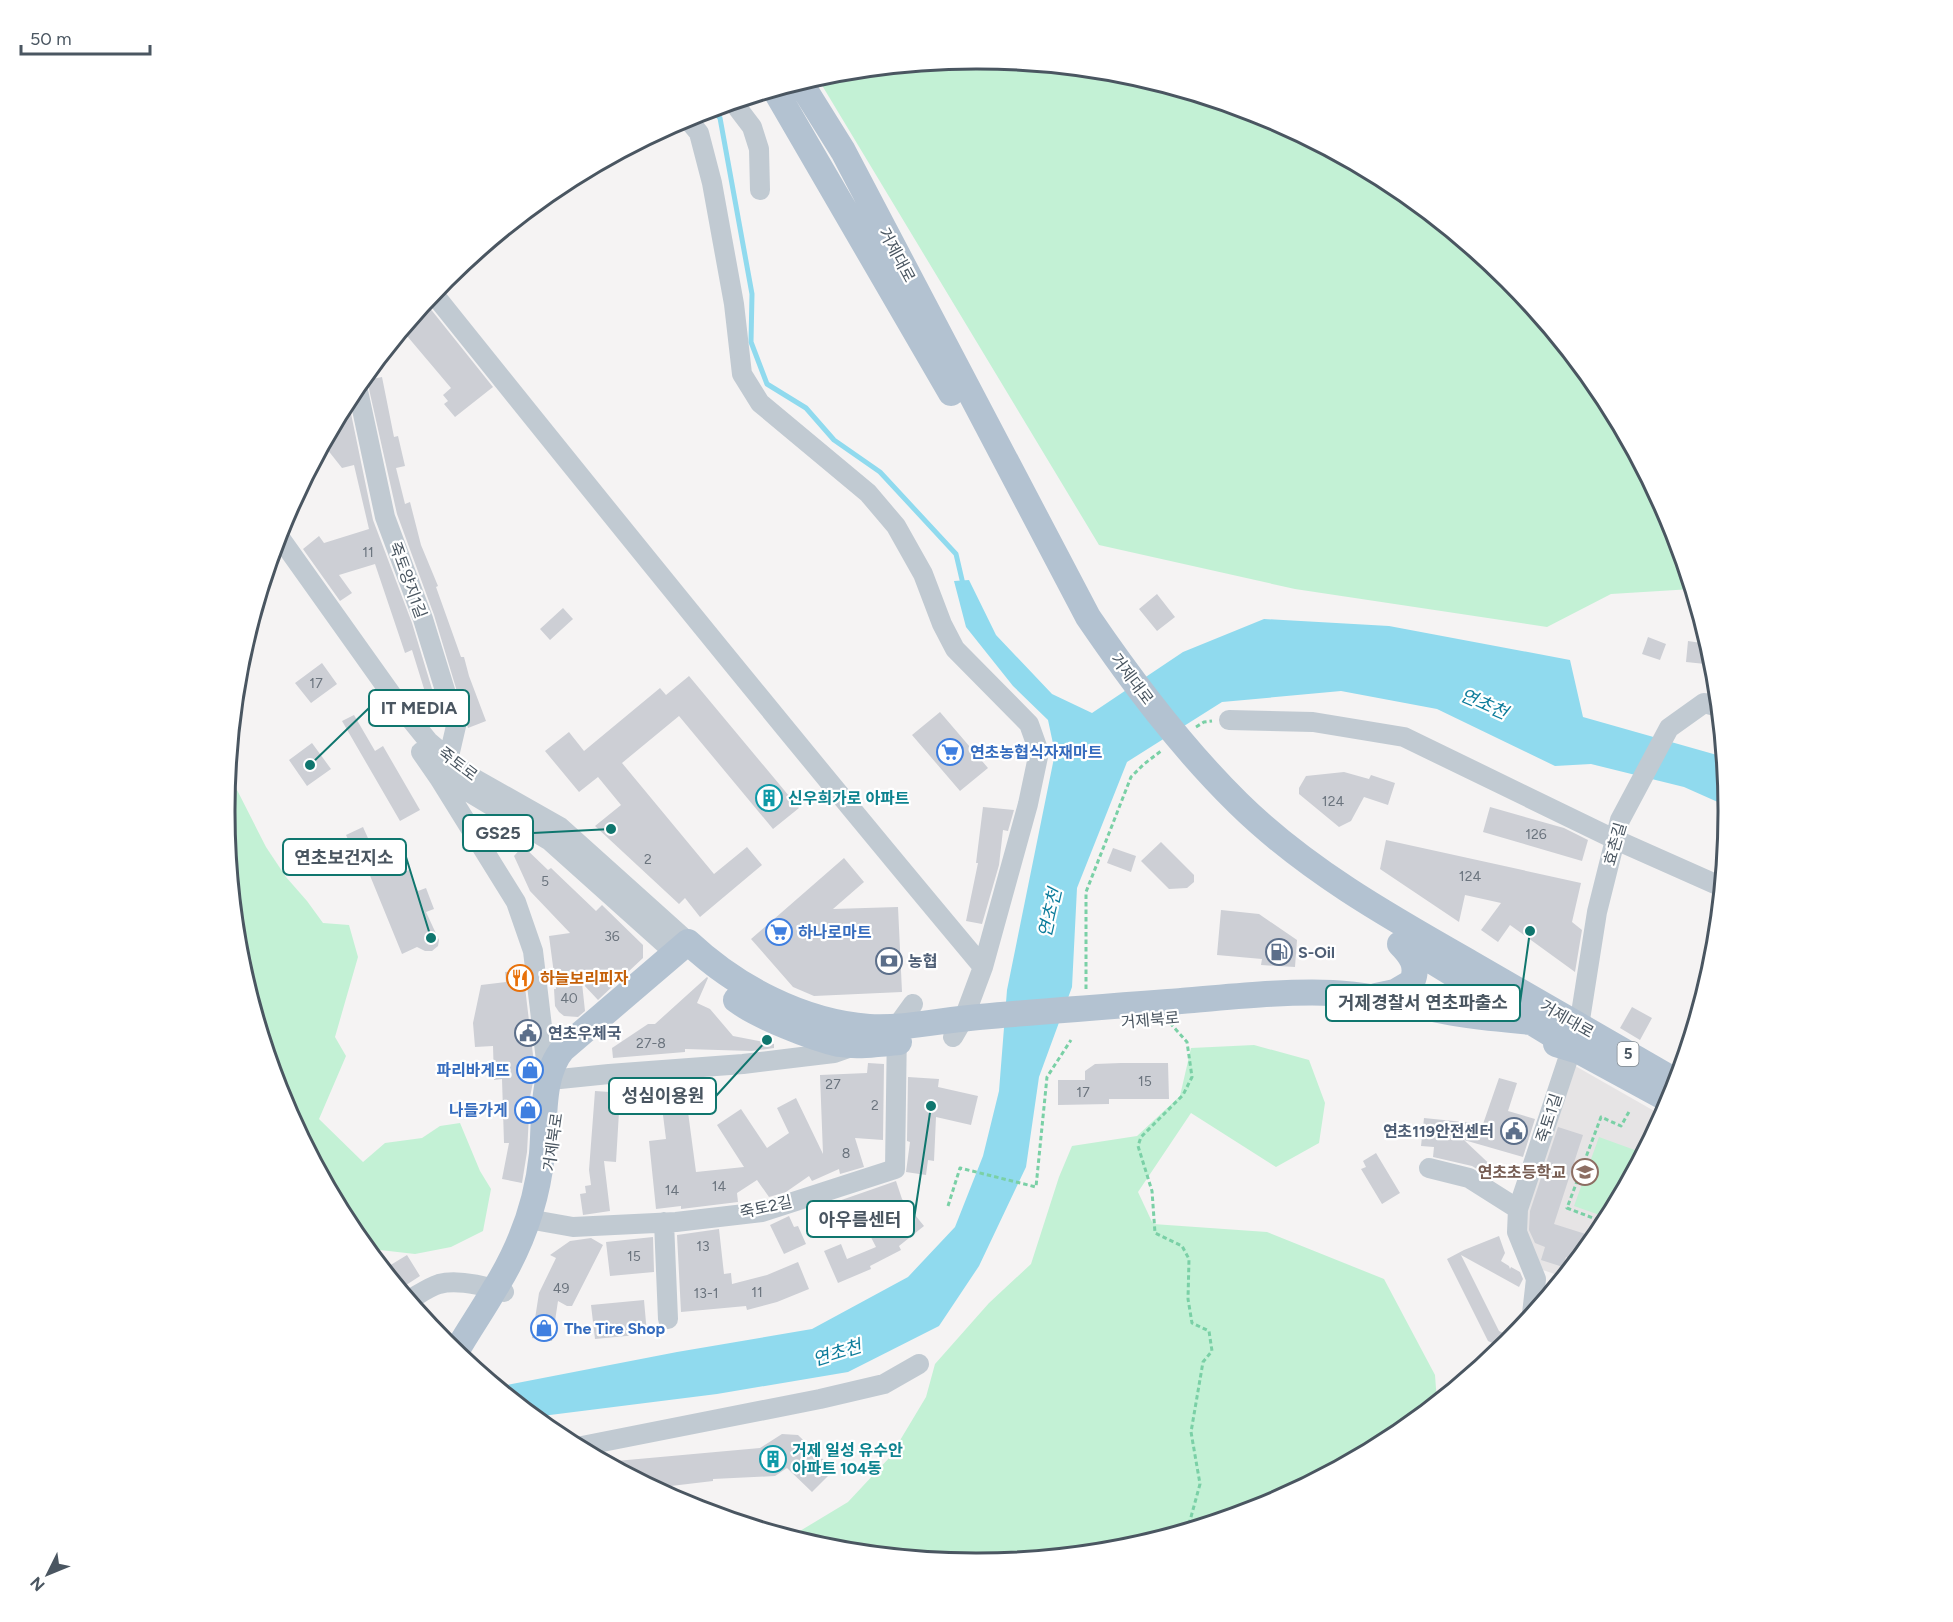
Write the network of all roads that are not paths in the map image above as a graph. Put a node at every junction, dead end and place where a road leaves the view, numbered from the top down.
1 (805, 89) edge
2 (778, 96) edge
3 (738, 108) edge
4 (693, 125) edge
5 (760, 190) dead end
6 (439, 300) edge
7 (360, 399) edge
8 (285, 544) edge
9 (280, 555) edge
10 (1113, 668) junction
11 (1710, 705) edge
12 (1229, 720) dead end
13 (421, 752) junction
14 (1186, 761) junction
15 (447, 765) junction
16 (1614, 839) junction
17 (1715, 884) edge
18 (1393, 938) junction
19 (687, 952) junction
20 (982, 967) junction
21 (1366, 998) junction
22 (913, 1004) dead end
23 (1085, 1017) junction
24 (1530, 1023) junction
25 (966, 1026) junction
26 (897, 1034) junction
27 (1576, 1037) junction
28 (855, 1045) junction
29 (554, 1078) junction
30 (1668, 1078) edge
31 (1662, 1096) edge
32 (1429, 1168) dead end
33 (1518, 1209) junction
34 (533, 1220) junction
35 (664, 1222) junction
36 (500, 1291) junction
37 (416, 1296) edge
38 (1534, 1300) edge
39 (668, 1319) dead end
40 (461, 1345) edge
41 (470, 1353) edge
42 (919, 1364) dead end
43 (590, 1445) edge

1 - 10 main road, 거제대로
2 - 10 main road, 거제대로
3 - 5 street
4 - 20 street
6 - 20 street
7 - 15 street, 죽토양지1길
8 - 15 street, 죽토로
9 - 13 street, 죽토로
10 - 14 main road, 거제대로
11 - 16 street, 효촌길
12 - 16 street
13 - 15 street, 죽토로
13 - 29 street
14 - 18 main road, 거제대로
14 - 27 main road, 거제대로
15 - 19 street, 죽토로
16 - 17 street
16 - 27 street, 효촌길
18 - 21 main road
18 - 24 main road, 거제대로
19 - 26 main road, 거제북로
19 - 28 main road, 거제북로
19 - 29 main road, 거제북로
20 - 25 street
21 - 23 main road, 거제북로
21 - 24 main road, 거제북로
22 - 26 street
23 - 25 main road, 거제북로
23 - 27 main road, 거제북로
24 - 27 main road, 거제북로
25 - 26 main road, 거제북로
26 - 28 main road, 거제북로
26 - 35 street, 죽토2길
27 - 30 main road, 거제대로 / 5
27 - 31 main road, 거제북로 / 5
27 - 33 street, 죽토1길
28 - 29 street
29 - 34 main road, 거제북로
32 - 33 street
33 - 38 street, 죽토1길
34 - 35 street, 죽토2길
34 - 36 main road, 거제북로
35 - 39 street
36 - 37 street
36 - 40 main road, 거제북로
36 - 41 main road, 거제북로
42 - 43 street

